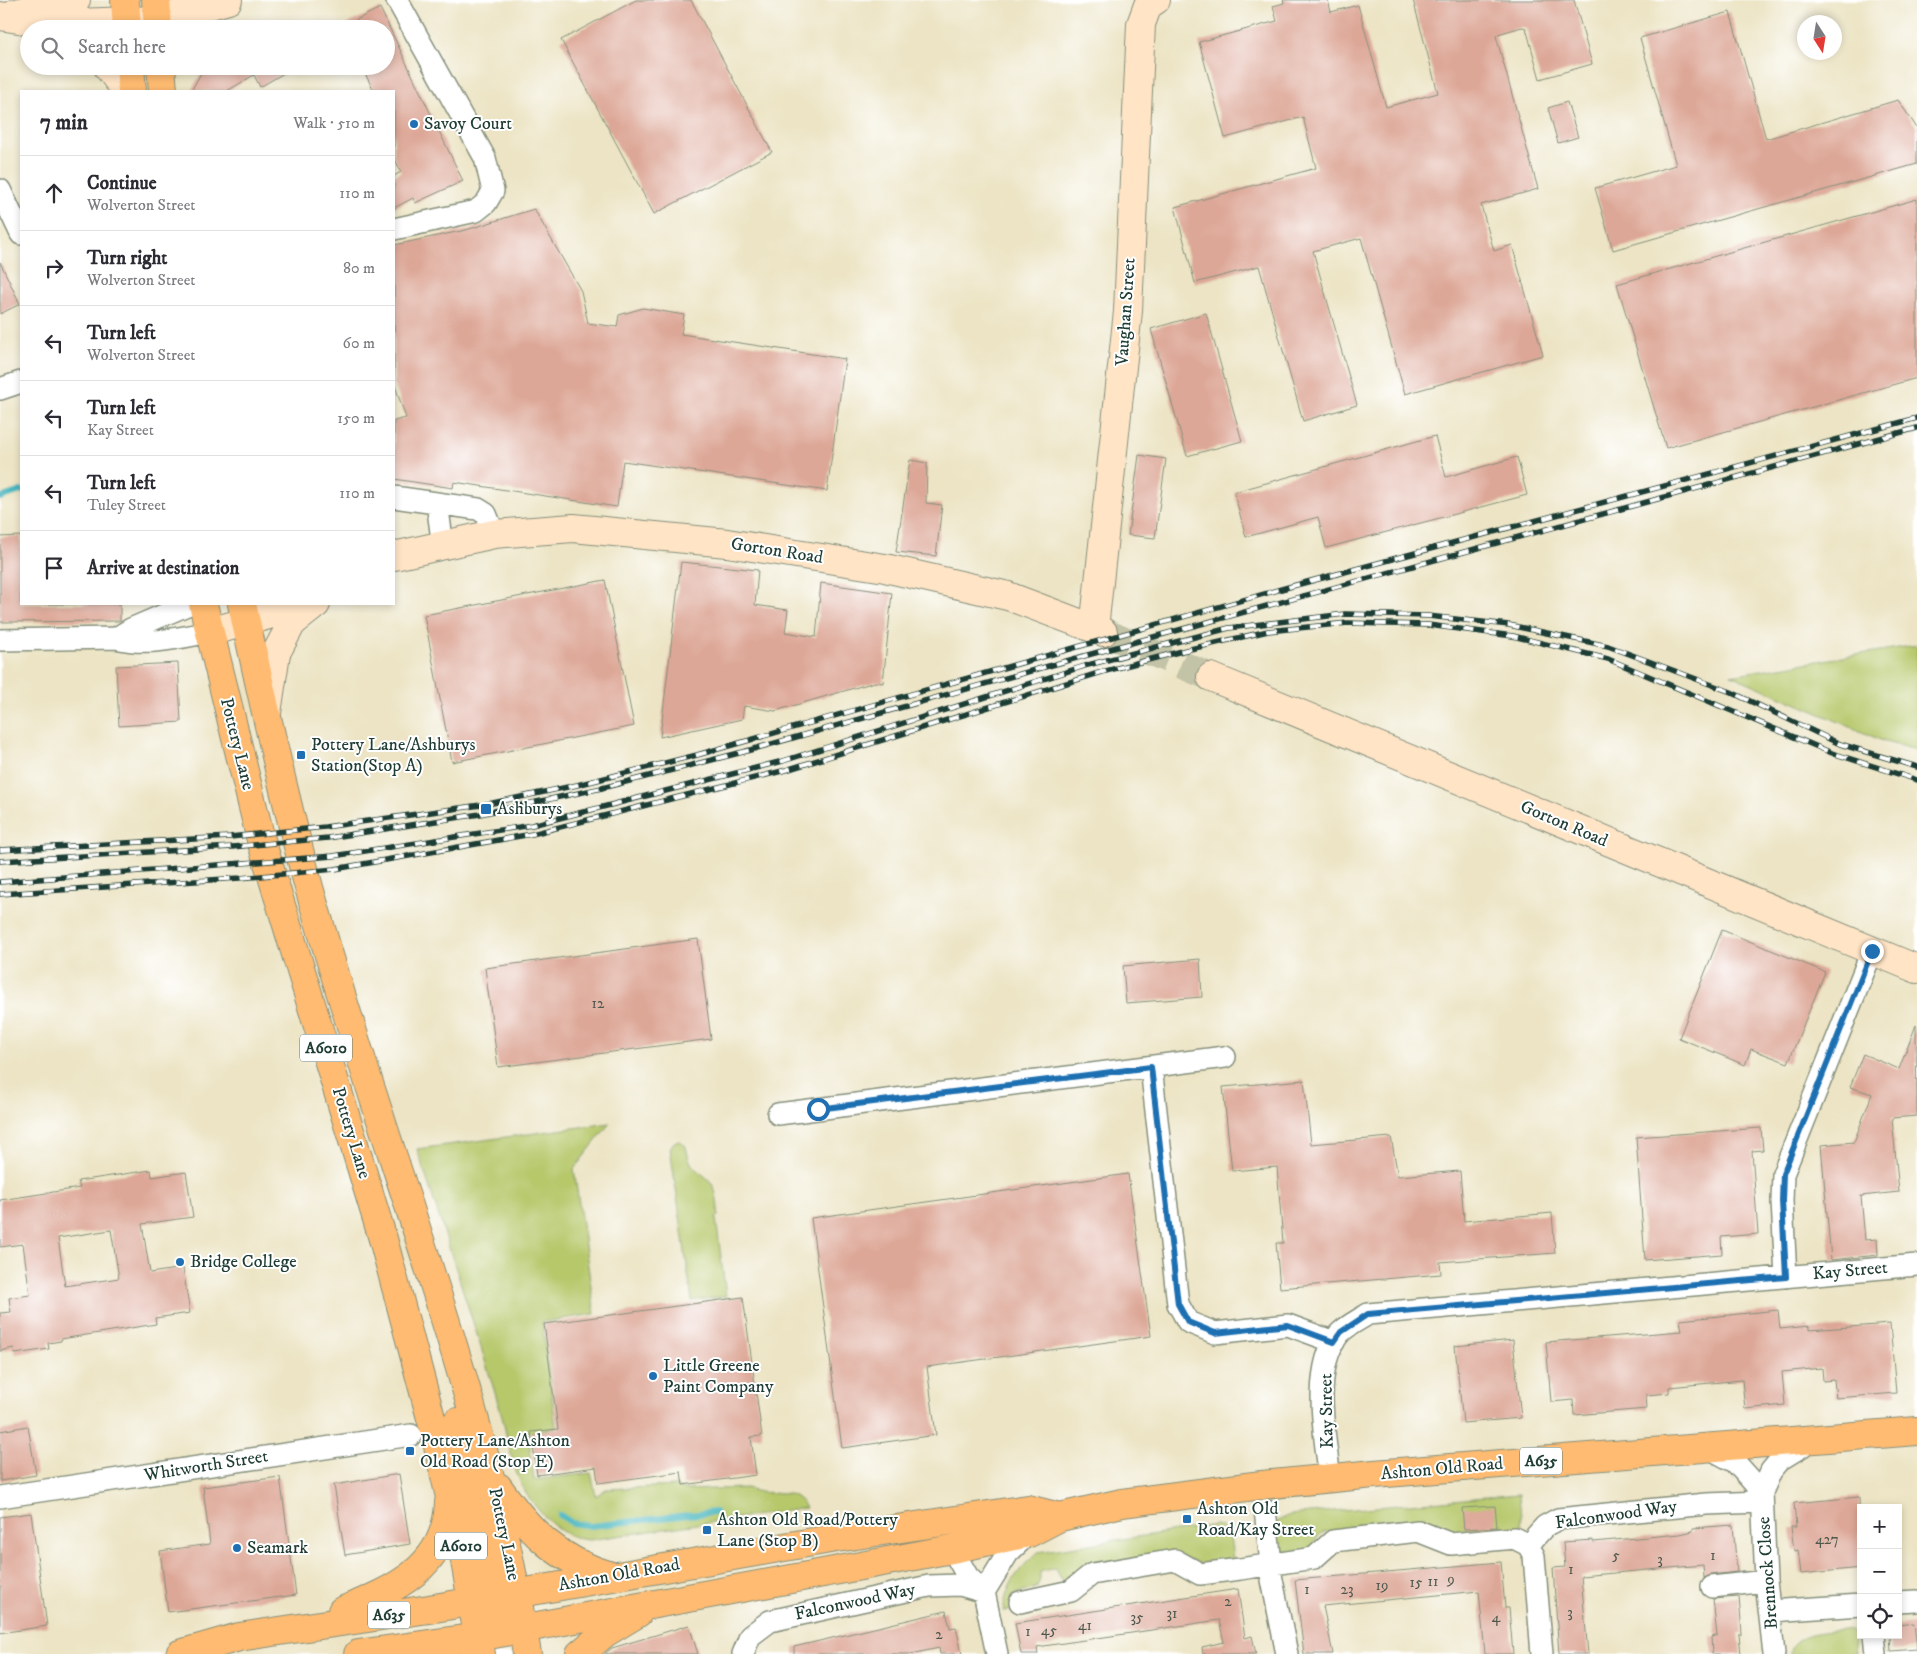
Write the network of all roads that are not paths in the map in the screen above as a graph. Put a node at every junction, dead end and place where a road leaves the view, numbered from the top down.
1 (76, 0) edge
2 (228, 0) edge
3 (397, 0) edge
4 (1156, 0) edge
5 (2, 16) edge
6 (158, 16) edge
7 (126, 17) edge
8 (21, 20) edge
9 (105, 20) edge
10 (114, 75) edge
11 (131, 75) edge
12 (162, 75) edge
13 (125, 90) edge
14 (132, 90) edge
15 (163, 90) edge
16 (0, 190) edge
17 (395, 229) edge
18 (20, 232) edge
19 (20, 382) edge
20 (0, 389) edge
21 (395, 497) edge
22 (437, 504) junction
23 (494, 534) junction
24 (444, 546) junction
25 (395, 556) edge
26 (395, 566) edge
27 (186, 605) edge
28 (203, 605) edge
29 (300, 605) edge
30 (315, 605) edge
31 (244, 613) edge
32 (1098, 630) joint
33 (210, 632) junction
34 (116, 638) junction
35 (0, 640) edge
36 (1211, 678) tunnel mouth
37 (267, 712) junction
38 (1872, 951) junction
39 (1917, 969) edge
40 (1225, 1057) dead end
41 (1151, 1067) junction
42 (368, 1079) junction
43 (778, 1114) dead end
44 (1917, 1265) edge
45 (1786, 1277) junction
46 (1334, 1342) junction
47 (1917, 1431) edge
48 (411, 1435) dead end
49 (1817, 1438) junction
50 (1707, 1447) junction
51 (492, 1478) junction
52 (1330, 1478) junction
53 (449, 1491) junction
54 (0, 1497) edge
55 (1762, 1497) junction
56 (1265, 1510) dead end
57 (1060, 1517) junction
58 (1029, 1533) junction
59 (1528, 1546) junction
60 (952, 1548) junction
61 (1269, 1565) junction
62 (612, 1576) junction
63 (1766, 1582) junction
64 (1712, 1587) dead end
65 (984, 1592) junction
66 (494, 1597) junction
67 (1917, 1601) edge
68 (665, 1602) junction
69 (1020, 1602) dead end
70 (1902, 1602) edge
71 (1857, 1605) edge
72 (1770, 1611) junction
73 (306, 1626) junction
74 (1874, 1639) edge
75 (502, 1643) edge
76 (180, 1654) edge
77 (358, 1654) edge
78 (580, 1654) edge
79 (743, 1654) edge
80 (997, 1654) edge
81 (1287, 1654) edge
82 (1542, 1654) edge
83 (1774, 1654) edge
84 (1876, 1654) edge

1 - 5 street
2 - 6 street
3 - 17 street
4 - 32 street, Vaughan Street
5 - 8 street
6 - 7 street
7 - 9 street
10 - 13 street
11 - 14 highway
12 - 15 highway
16 - 18 street
19 - 20 street
21 - 22 street
22 - 23 street
22 - 24 street
23 - 24 street, Gorton Road
23 - 32 street, Gorton Road
24 - 25 street, Gorton Road
24 - 26 street, Gorton Road
27 - 34 street
28 - 33 highway, Pottery Lane / A6010
29 - 31 street
30 - 37 street
31 - 33 street
31 - 37 highway, Pottery Lane / A6010
33 - 34 street
33 - 53 highway, Pottery Lane / A6010
34 - 35 street
36 - 38 street, Gorton Road
37 - 42 highway, Pottery Lane / A6010
38 - 39 street, Gorton Road
38 - 45 street
40 - 41 street
41 - 43 street
41 - 46 street
42 - 51 highway, Pottery Lane / A6010
42 - 66 highway
44 - 45 street, Kay Street
45 - 46 street, Kay Street
46 - 52 street, Kay Street
47 - 49 highway, Ashton Old Road / A635
48 - 54 street, Whitworth Street
49 - 50 highway, Ashton Old Road / A635
49 - 55 street, Brennock Close
50 - 52 highway, Ashton Old Road / A635
50 - 55 street, Brennock Close
51 - 62 highway
51 - 66 highway, Pottery Lane / A6010
52 - 57 highway, Ashton Old Road / A635
53 - 66 highway, Pottery Lane / A6010
53 - 73 highway
55 - 59 street, Falconwood Way
55 - 63 street, Brennock Close
56 - 61 street
57 - 58 highway, Ashton Old Road / A635
57 - 62 highway, Ashton Old Road / A635
58 - 60 highway, Ashton Old Road / A635
58 - 65 street
59 - 61 street
59 - 82 street
60 - 65 street
60 - 68 highway, Ashton Old Road / A635
61 - 69 street
61 - 81 street
62 - 66 highway, Ashton Old Road / A635
63 - 64 street
63 - 72 street, Brennock Close
65 - 79 street, Falconwood Way
65 - 80 street
66 - 73 highway, Ashton Old Road / A635
66 - 75 highway, Pottery Lane / A6010
66 - 75 highway, Pottery Lane / A6010
67 - 70 street
68 - 75 highway, Ashton Old Road / A635
68 - 78 highway
71 - 72 street
72 - 83 street, Brennock Close
73 - 76 highway, Ashton Old Road / A635
74 - 84 street
75 - 77 highway, Ashton Old Road / A635

